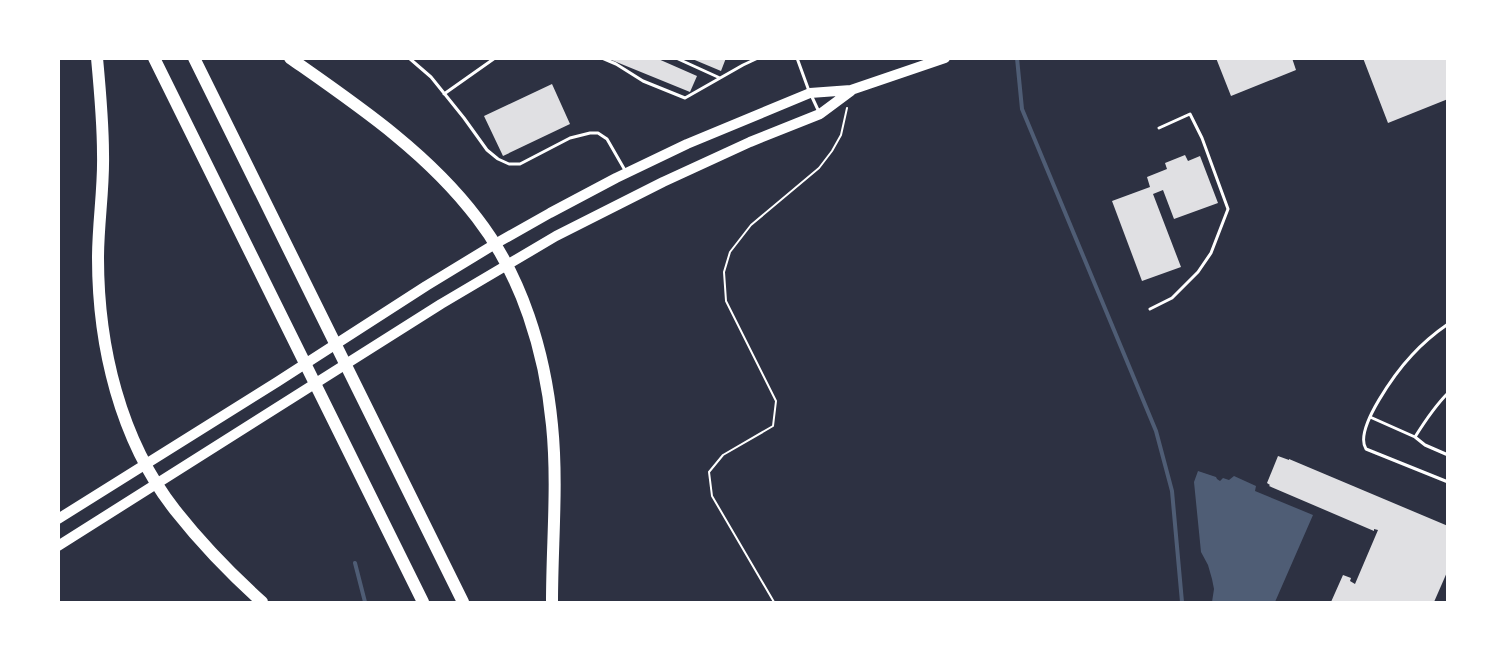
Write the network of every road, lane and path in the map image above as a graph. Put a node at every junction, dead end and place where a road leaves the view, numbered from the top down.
1 (97, 58) edge
2 (154, 58) edge
3 (194, 58) edge
4 (290, 58) edge
5 (410, 58) edge
6 (495, 58) edge
7 (602, 58) edge
8 (676, 58) edge
9 (797, 58) edge
10 (945, 58) edge
11 (757, 59) edge
12 (720, 78) junction
13 (851, 90) junction
14 (810, 93) junction
15 (444, 94) junction
16 (820, 114) junction
17 (1159, 128) dead end
18 (627, 173) junction
19 (495, 244) junction
20 (507, 265) junction
21 (1150, 309) dead end
22 (1448, 324) edge
23 (1448, 393) edge
24 (1370, 417) junction
25 (1415, 437) junction
26 (1448, 454) edge
27 (146, 464) junction
28 (1448, 482) edge
29 (157, 484) junction
30 (58, 519) edge
31 (58, 546) edge
32 (262, 603) edge
33 (423, 603) edge
34 (463, 603) edge
35 (552, 603) edge
36 (774, 603) edge

1 - 27 highway
2 - 33 highway
3 - 34 highway
4 - 19 highway
5 - 15 lane
6 - 15 lane
7 - 12 lane
8 - 12 lane
9 - 14 lane
10 - 13 main road
11 - 12 lane
13 - 14 main road
13 - 16 main road
13 - 36 path
14 - 16 lane
14 - 18 main road
15 - 18 lane
16 - 20 main road
17 - 21 lane
18 - 19 main road
19 - 20 highway
19 - 27 main road
20 - 29 main road
20 - 35 highway
22 - 24 lane
23 - 25 lane
24 - 25 lane
24 - 28 lane
25 - 26 lane
27 - 29 highway
27 - 30 main road
29 - 31 main road
29 - 32 highway

